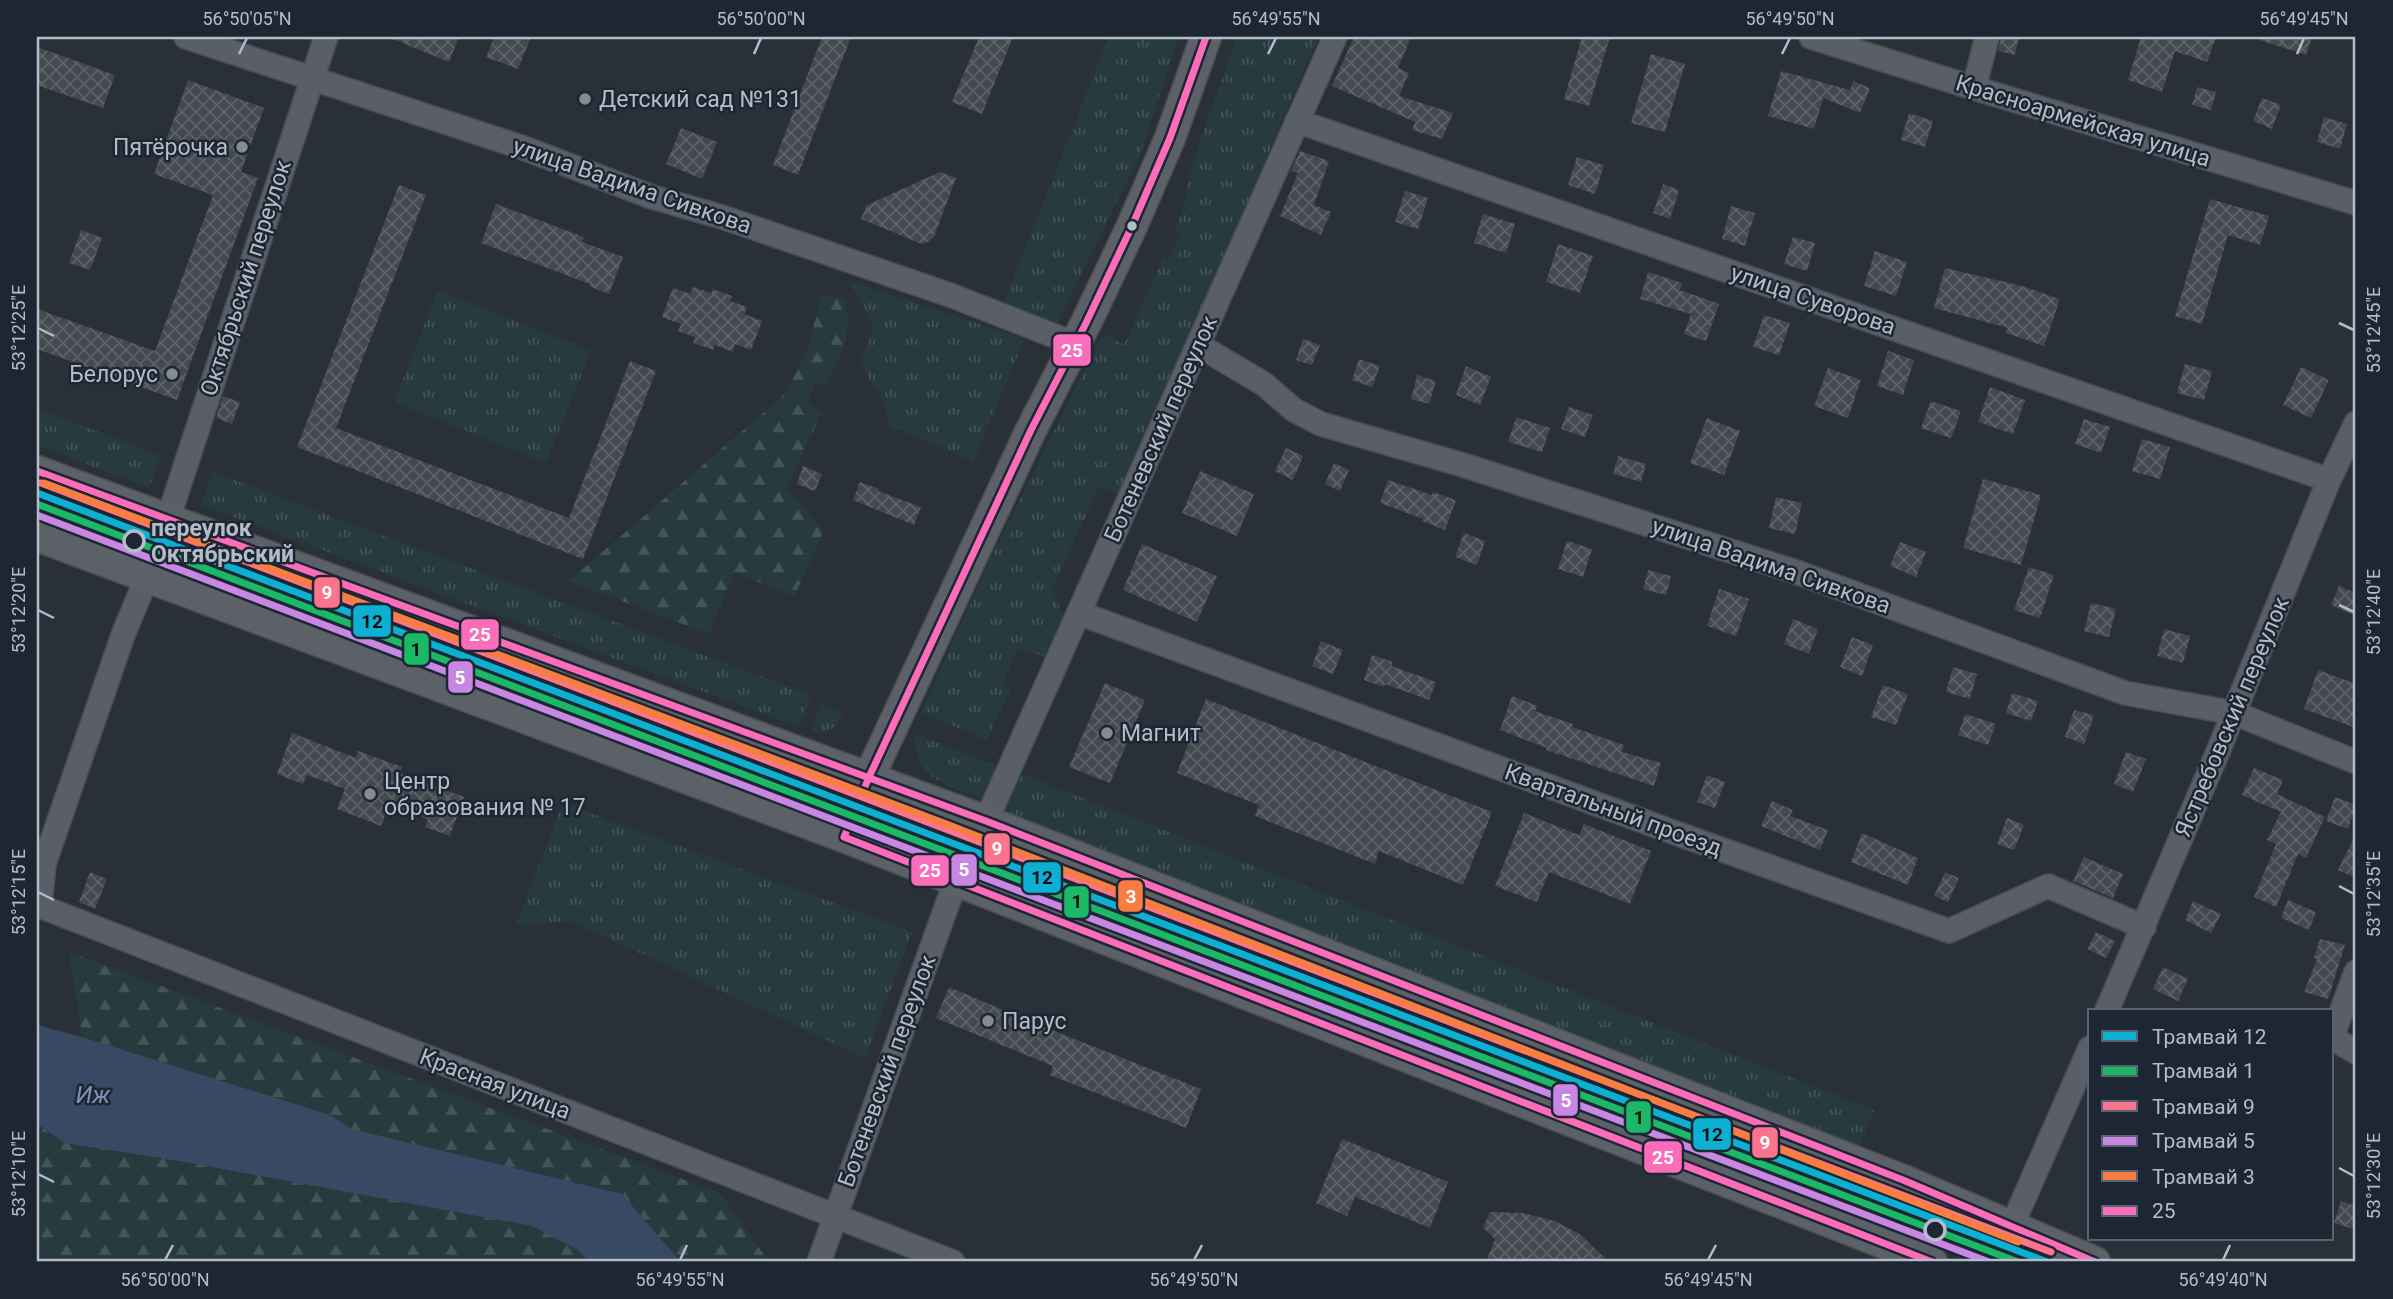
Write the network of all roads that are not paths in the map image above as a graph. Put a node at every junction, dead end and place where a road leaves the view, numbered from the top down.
1 (186, 37) edge
2 (326, 37) edge
3 (1206, 37) edge
4 (1335, 37) edge
5 (1811, 37) edge
6 (1987, 37) edge
7 (313, 79) junction
8 (1974, 88) junction
9 (1297, 121) junction
10 (2356, 203) edge
11 (1075, 344) junction
12 (1198, 345) junction
13 (2356, 423) edge
14 (37, 471) edge
15 (2329, 480) junction
16 (168, 519) junction
17 (37, 536) edge
18 (148, 577) junction
19 (1079, 613) junction
20 (2234, 713) junction
21 (2356, 762) edge
22 (869, 777) junction
23 (986, 821) junction
24 (844, 837) junction
25 (956, 880) junction
26 (38, 905) edge
27 (2144, 927) junction
28 (2356, 972) edge
29 (2107, 1009) edge
30 (2334, 1032) edge
31 (2334, 1038) edge
32 (2356, 1052) edge
33 (2088, 1053) edge
34 (835, 1217) junction
35 (2012, 1227) junction
36 (819, 1262) edge
37 (953, 1262) edge
38 (1932, 1262) edge
39 (1996, 1262) edge
40 (2095, 1262) edge

1 - 7 street, улица Вадима Сивкова
2 - 7 street, Октябрьский переулок
3 - 11 main road
4 - 9 street, Ботеневский переулок
5 - 8 street, Красноармейская улица
6 - 8 street
7 - 11 street, улица Вадима Сивкова
7 - 16 street, Октябрьский переулок
8 - 10 street, Красноармейская улица
9 - 12 street, Ботеневский переулок
9 - 15 street, улица Суворова
11 - 22 main road
12 - 19 street, Ботеневский переулок
12 - 20 street, улица Вадима Сивкова
13 - 15 street, Ястребовский переулок
14 - 16 main road
15 - 20 street, Ястребовский переулок
16 - 22 main road
17 - 18 main road
18 - 24 main road
18 - 26 street
19 - 23 street, Ботеневский переулок
19 - 27 street, Квартальный проезд
20 - 21 street, улица Вадима Сивкова
20 - 27 street, Ястребовский переулок
22 - 23 main road
22 - 24 main road
23 - 35 main road
24 - 25 main road
25 - 34 street, Ботеневский переулок
25 - 38 main road
26 - 34 street, Красная улица
27 - 29 street, Ястребовский переулок
28 - 30 street
31 - 32 street
33 - 35 street
34 - 36 street, Ботеневский переулок
34 - 37 street, Красная улица
35 - 39 street
35 - 40 main road

